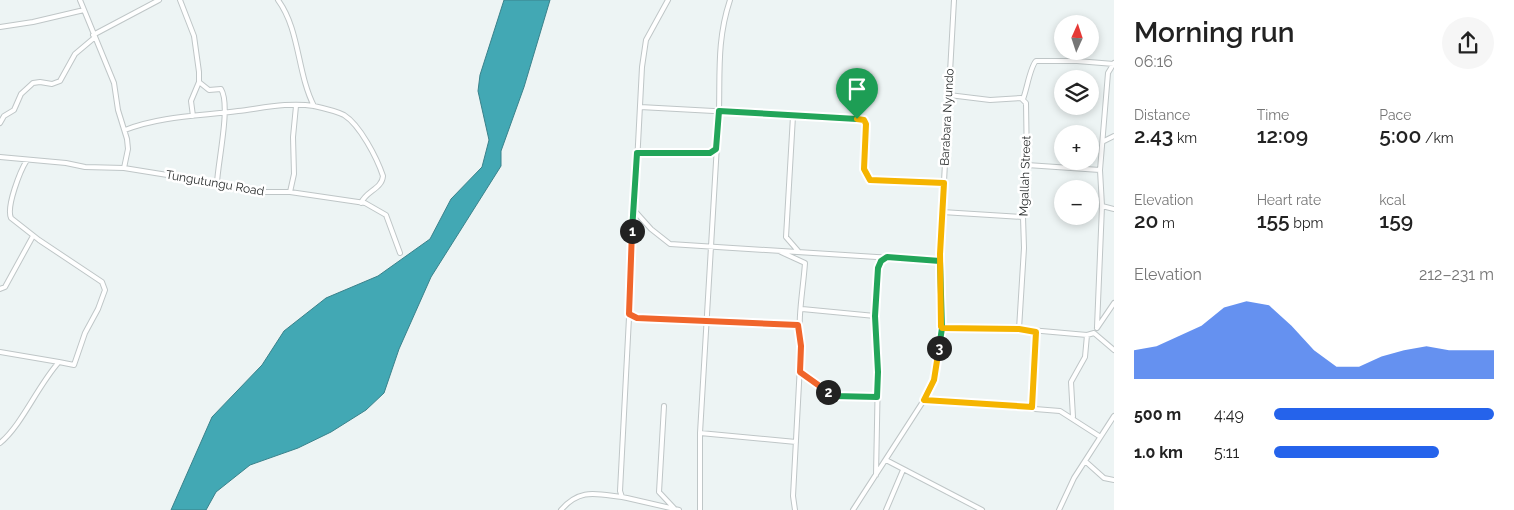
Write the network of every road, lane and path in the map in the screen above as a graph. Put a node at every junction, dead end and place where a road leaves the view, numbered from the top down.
1 (80, 0) edge
2 (147, 0) edge
3 (159, 0) edge
4 (180, 0) edge
5 (278, 0) edge
6 (668, 0) edge
7 (730, 0) edge
8 (954, 0) edge
9 (148, 5) junction
10 (84, 10) junction
11 (0, 26) edge
12 (93, 37) junction
13 (1114, 63) edge
14 (199, 82) junction
15 (949, 95) junction
16 (1023, 99) junction
17 (296, 106) junction
18 (314, 106) junction
19 (640, 107) junction
20 (719, 111) junction
21 (225, 113) junction
22 (193, 116) junction
23 (793, 116) junction
24 (0, 123) edge
25 (124, 130) junction
26 (1114, 136) edge
27 (1104, 141) junction
28 (716, 149) junction
29 (637, 153) junction
30 (0, 157) edge
31 (27, 160) junction
32 (1027, 165) junction
33 (124, 168) junction
34 (1100, 170) junction
35 (217, 183) junction
36 (944, 183) junction
37 (290, 192) junction
38 (361, 203) junction
39 (1102, 206) junction
40 (633, 209) junction
41 (1114, 209) edge
42 (942, 212) junction
43 (1023, 217) junction
44 (33, 236) junction
45 (710, 246) junction
46 (781, 252) junction
47 (400, 253) dead end
48 (799, 253) junction
49 (887, 257) junction
50 (940, 261) junction
51 (0, 289) edge
52 (1114, 303) edge
53 (802, 309) junction
54 (629, 314) junction
55 (875, 316) junction
56 (708, 322) junction
57 (798, 325) junction
58 (1097, 327) junction
59 (942, 328) junction
60 (1019, 329) junction
61 (1036, 332) junction
62 (1094, 333) junction
63 (1087, 335) junction
64 (1114, 350) edge
65 (0, 352) edge
66 (58, 362) junction
67 (800, 372) junction
68 (877, 397) junction
69 (924, 400) junction
70 (664, 406) dead end
71 (1032, 407) junction
72 (1114, 416) edge
73 (1073, 417) junction
74 (700, 432) junction
75 (1099, 436) junction
76 (796, 442) junction
77 (0, 443) edge
78 (886, 460) junction
79 (1085, 461) junction
80 (903, 470) junction
81 (876, 475) junction
82 (1114, 480) edge
83 (622, 496) junction
84 (966, 502) junction
85 (975, 506) junction
86 (561, 510) edge
87 (677, 510) edge
88 (700, 510) edge
89 (795, 510) edge
90 (853, 510) edge
91 (886, 510) edge
92 (968, 510) edge
93 (982, 510) edge
94 (1058, 510) edge

1 - 10 street
2 - 9 street
3 - 9 street
4 - 14 street
5 - 18 street
6 - 19 street
7 - 20 street
8 - 15 street, Barabara Nyundo
9 - 12 street
10 - 11 street
10 - 12 street
12 - 24 street
12 - 25 street
13 - 16 street
13 - 27 street
14 - 21 street
14 - 22 street
15 - 16 street
15 - 36 street, Barabara Nyundo
16 - 32 street, Mgallah Street
17 - 18 street
17 - 21 street
17 - 37 street
18 - 38 street
19 - 20 street
19 - 29 street
20 - 23 street
20 - 28 street
21 - 22 street
21 - 35 street
22 - 25 street
23 - 36 street
23 - 48 street
25 - 33 street
26 - 27 street
27 - 34 street
28 - 29 street
28 - 45 street
29 - 40 street
30 - 31 street, Tungutungu Road
31 - 33 street, Tungutungu Road
31 - 44 street
32 - 34 street
32 - 43 street, Mgallah Street
33 - 35 street, Tungutungu Road
34 - 39 street
35 - 37 street, Tungutungu Road
36 - 42 street, Barabara Nyundo
37 - 38 street, Tungutungu Road
38 - 47 street, Tungutungu Road
39 - 41 street
39 - 58 street
40 - 45 street
40 - 54 street
42 - 43 street
42 - 50 street, Barabara Nyundo
43 - 60 street, Mgallah Street
44 - 51 street
44 - 66 street
45 - 46 street
45 - 56 street
46 - 48 street
46 - 53 street
48 - 49 street
49 - 50 street
49 - 55 street
50 - 59 street, Barabara Nyundo
52 - 58 street
53 - 55 street
53 - 57 street
54 - 56 street
54 - 83 street
55 - 68 street
56 - 57 street
56 - 74 street
57 - 67 street
58 - 62 street
59 - 60 street
59 - 69 street, Barabara Nyundo
60 - 61 street
61 - 63 street
61 - 71 street
62 - 63 street
62 - 64 street
63 - 73 street
65 - 66 street
66 - 77 street
67 - 68 street
67 - 76 street
68 - 81 street
69 - 71 street
69 - 78 street, Barabara Nyundo
70 - 87 street
71 - 73 street
72 - 75 street
73 - 75 street
74 - 76 street
74 - 88 street
75 - 79 street
76 - 89 street
78 - 80 street
78 - 81 street, Barabara Nyundo
79 - 82 street
79 - 94 street
80 - 84 street
80 - 91 street
81 - 90 street, Barabara Nyundo
83 - 86 street
83 - 87 street
84 - 85 street
84 - 92 street
85 - 92 street
85 - 93 street

